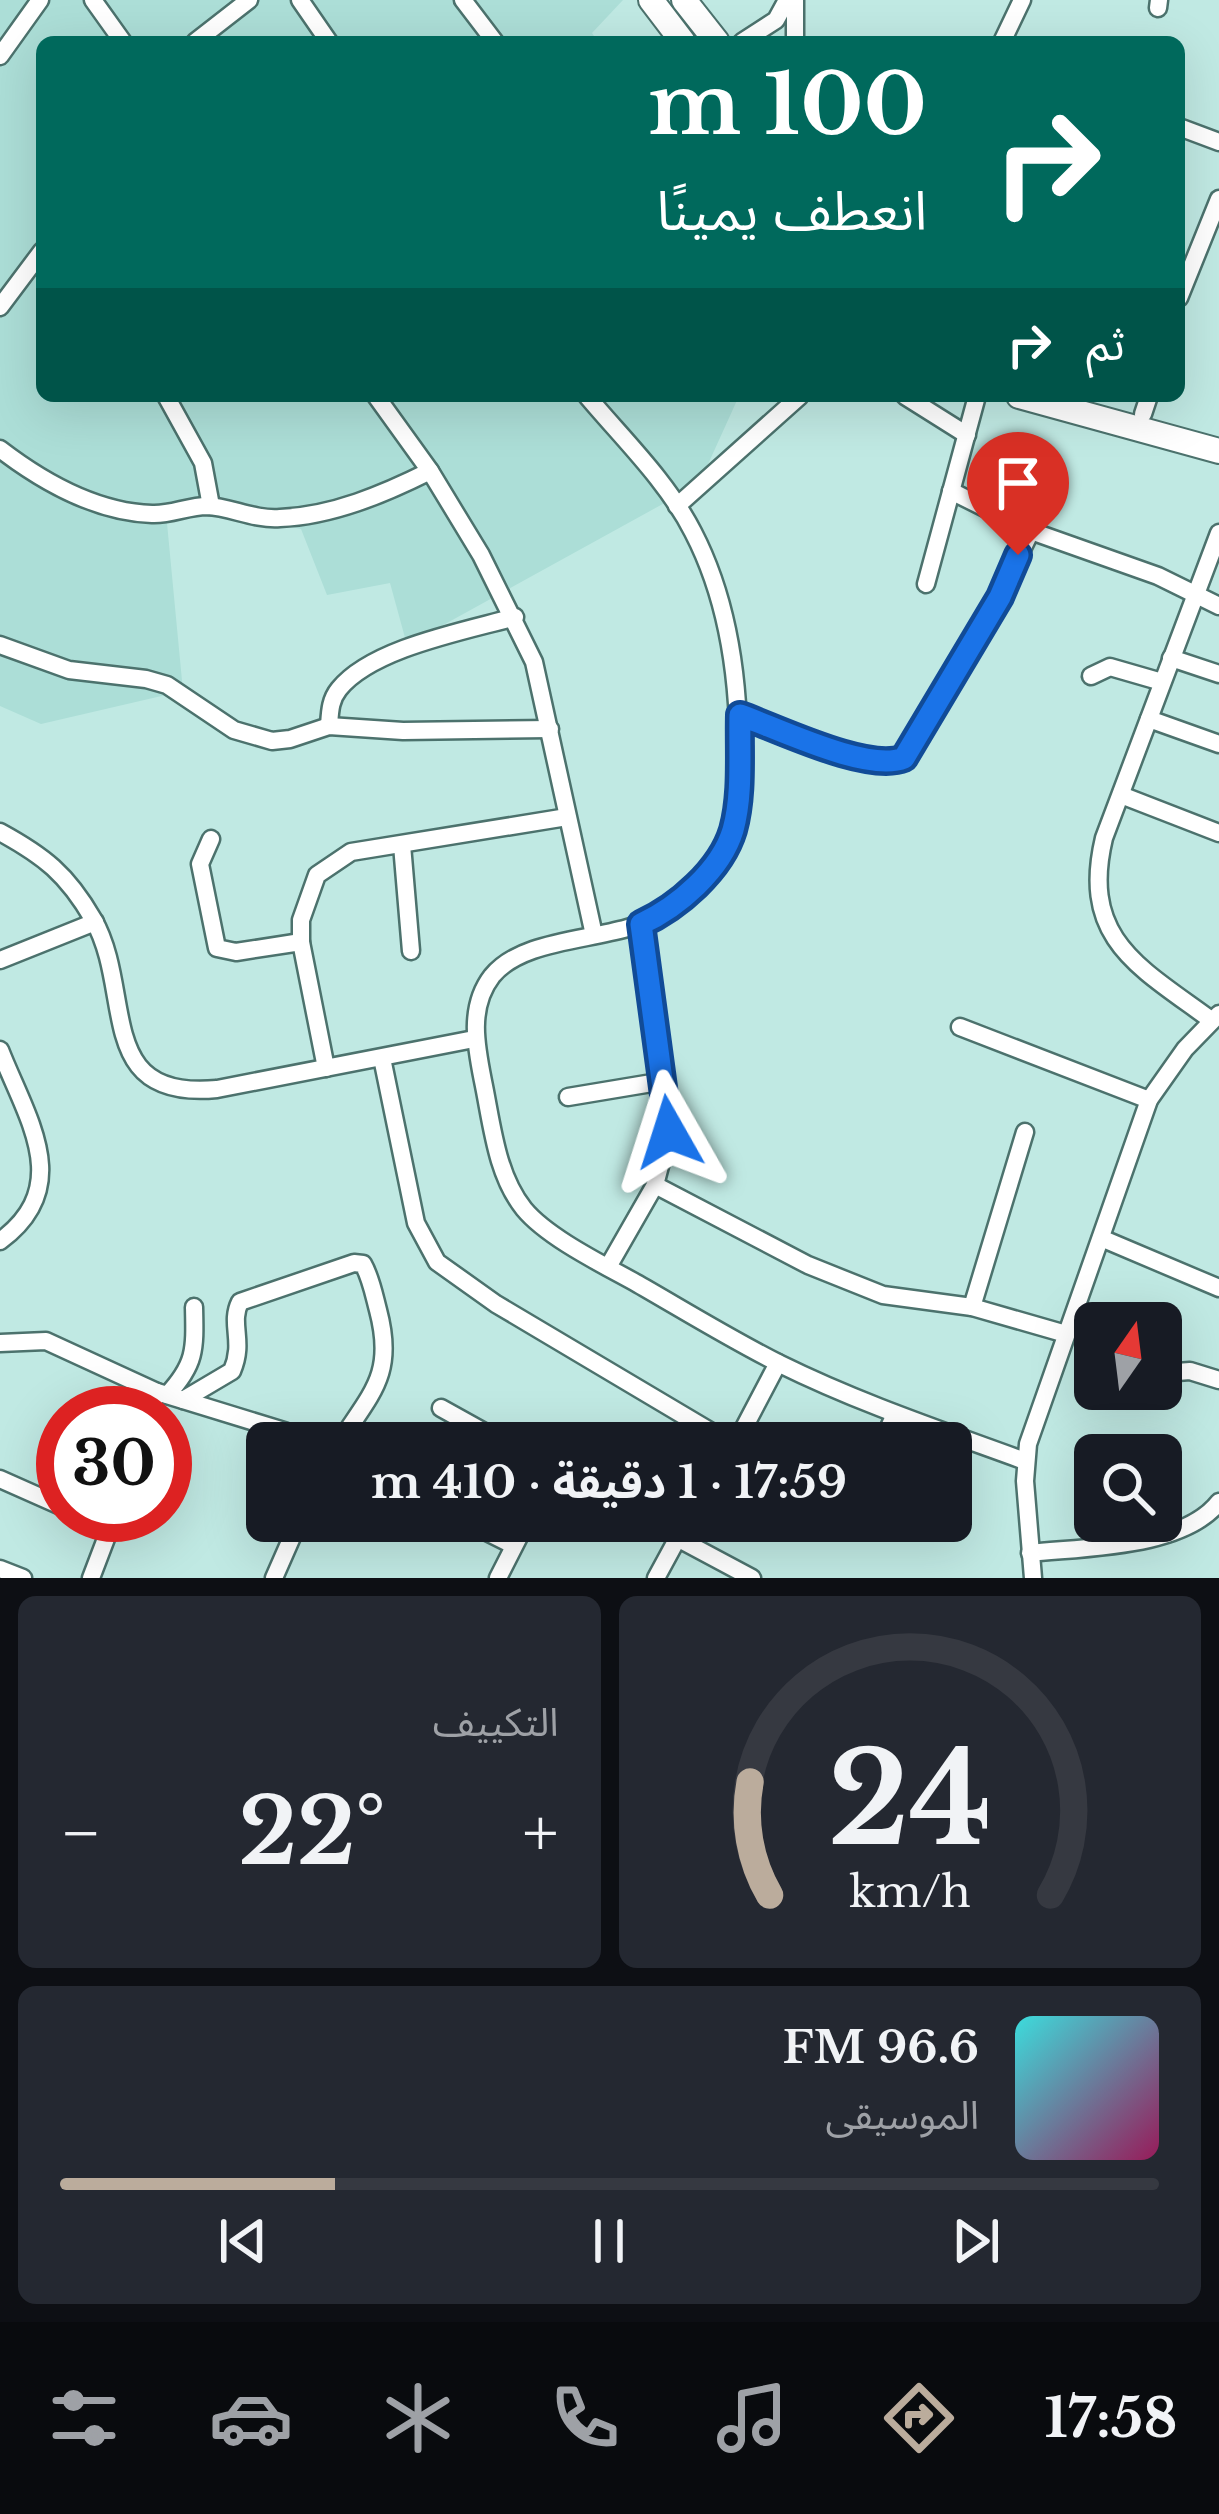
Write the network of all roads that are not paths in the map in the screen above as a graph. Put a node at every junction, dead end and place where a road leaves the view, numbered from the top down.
1 (40, 0) edge
2 (93, 0) edge
3 (249, 0) edge
4 (300, 0) edge
5 (463, 0) edge
6 (652, 0) edge
7 (684, 0) edge
8 (791, 0) edge
9 (1022, 0) edge
10 (119, 36) edge
11 (203, 36) edge
12 (325, 36) edge
13 (490, 36) edge
14 (679, 36) edge
15 (711, 36) edge
16 (751, 36) edge
17 (794, 36) edge
18 (1005, 36) edge
19 (0, 56) edge
20 (1185, 129) edge
21 (1219, 142) edge
22 (1219, 200) edge
23 (1213, 236) edge
24 (36, 259) edge
25 (1185, 287) edge
26 (0, 307) edge
27 (169, 402) edge
28 (380, 402) edge
29 (592, 402) edge
30 (793, 402) edge
31 (914, 402) edge
32 (975, 402) edge
33 (1040, 402) edge
34 (1146, 405) edge
35 (1219, 434) edge
36 (967, 435) junction
37 (0, 448) edge
38 (1219, 452) edge
39 (430, 471) junction
40 (951, 491) junction
41 (211, 506) junction
42 (677, 506) junction
43 (1031, 531) junction
44 (1219, 533) edge
45 (926, 584) dead end
46 (1196, 594) junction
47 (1219, 605) edge
48 (515, 617) junction
49 (0, 645) edge
50 (1171, 658) junction
51 (1219, 674) edge
52 (1091, 676) dead end
53 (1162, 682) junction
54 (740, 715) junction
55 (1149, 719) junction
56 (329, 725) junction
57 (550, 730) junction
58 (1219, 744) edge
59 (1121, 795) junction
60 (567, 818) junction
61 (0, 832) edge
62 (1219, 833) edge
63 (211, 839) dead end
64 (402, 844) junction
65 (95, 922) junction
66 (641, 924) junction
67 (593, 935) junction
68 (301, 942) junction
69 (411, 951) dead end
70 (0, 959) edge
71 (1215, 1017) edge
72 (960, 1027) dead end
73 (474, 1039) junction
74 (0, 1050) edge
75 (382, 1058) junction
76 (326, 1068) junction
77 (664, 1081) junction
78 (568, 1097) dead end
79 (1148, 1100) junction
80 (1025, 1132) dead end
81 (655, 1185) junction
82 (1101, 1238) junction
83 (0, 1241) edge
84 (608, 1267) junction
85 (1219, 1288) edge
86 (972, 1306) junction
87 (194, 1307) dead end
88 (1066, 1334) junction
89 (0, 1342) edge
90 (778, 1363) junction
91 (1182, 1372) edge
92 (1219, 1380) edge
93 (147, 1386) edge
94 (177, 1386) edge
95 (192, 1387) edge
96 (192, 1403) edge
97 (441, 1408) dead end
98 (895, 1414) junction
99 (254, 1422) edge
100 (352, 1422) edge
101 (466, 1422) edge
102 (697, 1422) edge
103 (745, 1422) edge
104 (891, 1422) edge
105 (1025, 1462) junction
106 (0, 1479) edge
107 (36, 1495) edge
108 (1219, 1502) edge
109 (104, 1542) edge
110 (290, 1542) edge
111 (507, 1542) edge
112 (515, 1542) edge
113 (676, 1542) edge
114 (700, 1542) edge
115 (513, 1545) junction
116 (1030, 1553) junction
117 (0, 1569) edge
118 (22, 1578) edge
119 (91, 1578) edge
120 (274, 1578) edge
121 (497, 1578) edge
122 (656, 1578) edge
123 (752, 1578) edge
124 (1033, 1578) edge

1 - 19 street
2 - 10 street
3 - 11 street
4 - 12 street
5 - 13 street
6 - 14 main road
7 - 15 main road
8 - 16 street
8 - 17 street
9 - 18 street
20 - 21 street
22 - 23 street
23 - 25 street
24 - 26 street
27 - 41 street
28 - 39 street
29 - 42 street
30 - 42 street
31 - 36 street
32 - 36 street
33 - 38 main road
34 - 35 main road
36 - 40 street
37 - 41 street
39 - 41 street
39 - 48 street
40 - 43 street
40 - 45 street
42 - 54 street
43 - 46 street
43 - 54 street
44 - 46 street
46 - 47 street
46 - 50 street
48 - 56 street
48 - 57 street
49 - 56 street
50 - 51 street
50 - 53 street
52 - 53 street
53 - 55 street
54 - 66 street
55 - 58 street
55 - 59 street
56 - 57 street
57 - 60 street
59 - 62 street
59 - 71 street
60 - 64 street
60 - 67 street
61 - 65 street
63 - 68 street
64 - 68 street
64 - 69 street
65 - 70 street
65 - 76 street
66 - 67 street
66 - 77 street
67 - 73 street
68 - 76 street
71 - 79 street
72 - 79 street
73 - 75 street
73 - 84 street
74 - 83 street
75 - 76 street
75 - 102 street
77 - 78 street
77 - 81 street
79 - 82 street
80 - 86 street
81 - 84 street
81 - 86 street
82 - 85 street
82 - 88 street
84 - 90 street
86 - 88 street
87 - 94 street
88 - 105 street
89 - 93 street
90 - 98 street
90 - 103 street
91 - 92 street
95 - 100 street
96 - 99 street
97 - 101 street
98 - 104 street
98 - 105 street
105 - 116 street
106 - 107 street
108 - 116 street
109 - 119 street
110 - 120 street
111 - 115 street
112 - 115 street
113 - 122 street
114 - 123 street
115 - 121 street
116 - 124 street
117 - 118 street

